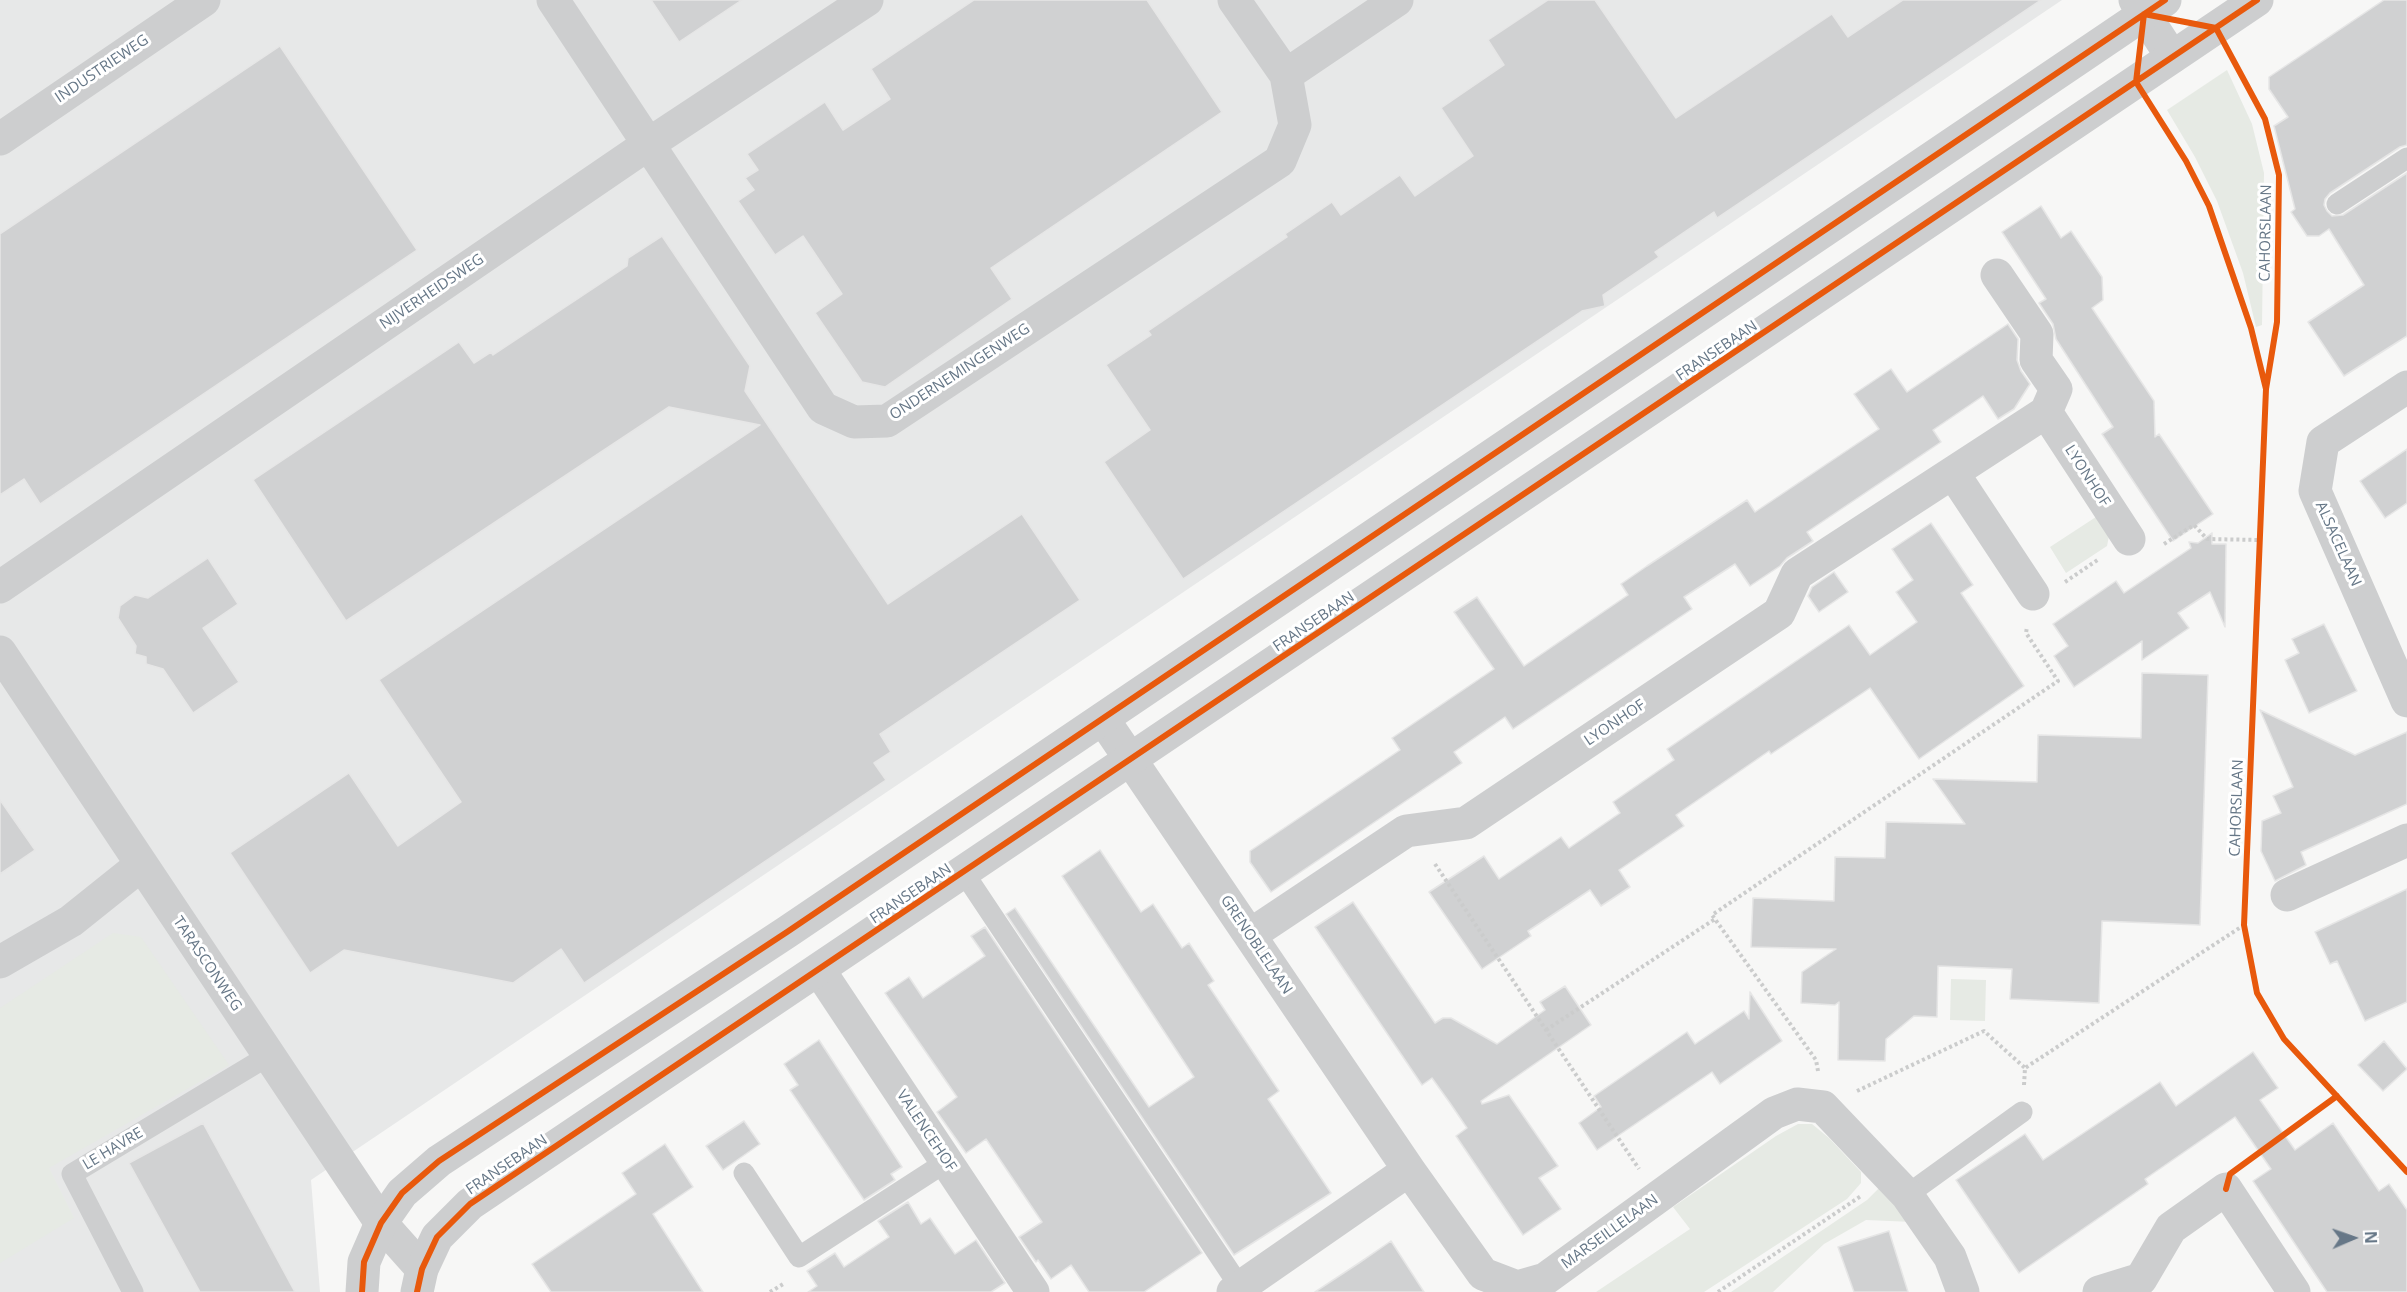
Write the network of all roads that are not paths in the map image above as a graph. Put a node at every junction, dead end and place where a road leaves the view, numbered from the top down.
1 (204, 0) edge
2 (553, 0) edge
3 (867, 0) edge
4 (1234, 0) edge
5 (1397, 0) edge
6 (2257, 0) edge
7 (2148, 5) edge
8 (2172, 57) junction
9 (1286, 75) junction
10 (0, 139) edge
11 (648, 145) junction
12 (2407, 158) edge
13 (2337, 204) dead end
14 (1997, 275) dead end
15 (2407, 387) edge
16 (2046, 412) junction
17 (1953, 473) junction
18 (2129, 539) road end
19 (0, 587) edge
20 (2032, 599) road end
21 (0, 652) edge
22 (2397, 652) edge
23 (2407, 701) edge
24 (1103, 719) junction
25 (1131, 760) junction
26 (2407, 840) edge
27 (141, 865) junction
28 (964, 873) junction
29 (2287, 895) road end
30 (1250, 935) junction
31 (0, 962) edge
32 (819, 970) junction
33 (268, 1056) junction
34 (2022, 1112) road end
35 (946, 1162) junction
36 (1409, 1170) junction
37 (744, 1173) dead end
38 (1897, 1184) junction
39 (381, 1223) junction
40 (419, 1280) edge
41 (1236, 1290) edge
42 (134, 1292) edge
43 (362, 1292) edge
44 (1033, 1292) edge
45 (1963, 1292) edge
46 (2099, 1292) edge
47 (2294, 1292) edge

1 - 10 street, INDUSTRIEWEG
2 - 11 street, ONDERNEMINGENWEG
3 - 11 street, NIJVERHEIDSWEG
4 - 9 street
5 - 9 street
6 - 8 street, FRANSEBAAN
7 - 8 street
7 - 24 street
8 - 25 street, FRANSEBAAN
9 - 11 street, ONDERNEMINGENWEG
11 - 19 street, NIJVERHEIDSWEG
12 - 13 lane
14 - 16 street
15 - 22 street, ALSACELAAN
16 - 17 street, LYONHOF
16 - 18 street, LYONHOF
17 - 20 street
17 - 30 street, LYONHOF
21 - 27 street, TARASCONWEG
22 - 23 street, ALSACELAAN
24 - 25 street, GRENOBLELAAN
24 - 39 street
25 - 28 street, FRANSEBAAN
25 - 30 street, GRENOBLELAAN
26 - 29 street
27 - 31 street
27 - 33 street, TARASCONWEG
28 - 32 street, FRANSEBAAN
28 - 41 lane
30 - 36 street, GRENOBLELAAN
32 - 35 street, VALENCEHOF
32 - 40 street, FRANSEBAAN
33 - 39 street, TARASCONWEG
33 - 42 lane, LE HAVRE
34 - 38 lane
35 - 37 lane
35 - 44 street, VALENCEHOF
36 - 38 street, MARSEILLELAAN
36 - 41 street
38 - 45 street
39 - 40 street, TARASCONWEG
39 - 43 street
46 - 47 street

